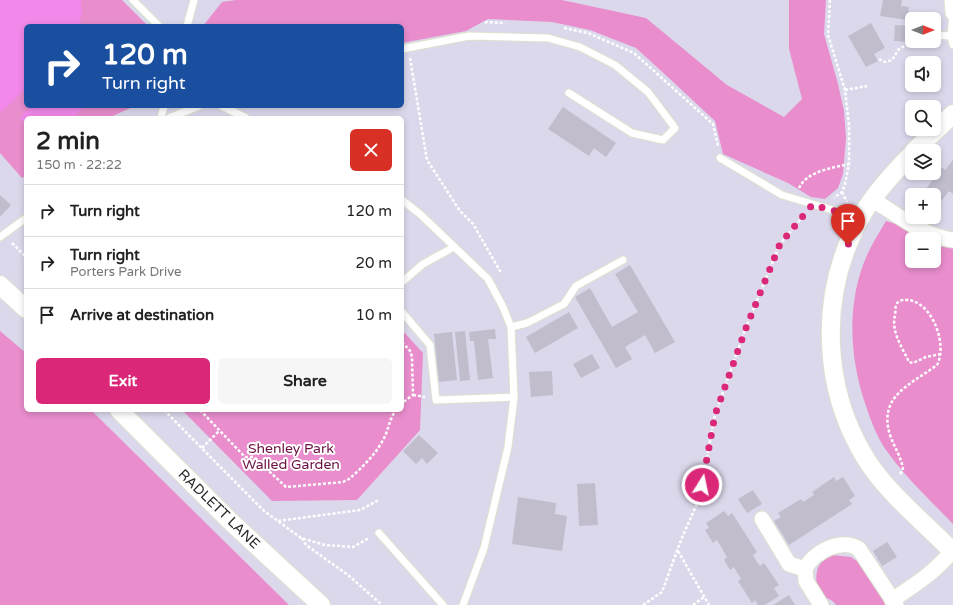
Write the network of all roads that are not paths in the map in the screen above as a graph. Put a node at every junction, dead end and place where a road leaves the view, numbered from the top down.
1 (133, 0) edge
2 (194, 0) edge
3 (952, 0) edge
4 (953, 13) edge
5 (157, 24) edge
6 (188, 24) edge
7 (941, 35) edge
8 (951, 36) junction
9 (953, 45) edge
10 (405, 49) edge
11 (569, 93) dead end
12 (194, 108) edge
13 (226, 108) edge
14 (953, 114) edge
15 (174, 116) edge
16 (242, 116) edge
17 (921, 144) edge
18 (720, 158) dead end
19 (905, 161) edge
20 (872, 200) junction
21 (404, 202) edge
22 (24, 220) edge
23 (858, 222) junction
24 (2, 236) edge
25 (953, 240) edge
26 (454, 247) junction
27 (623, 260) dead end
28 (404, 280) edge
29 (0, 285) edge
30 (24, 307) edge
31 (404, 314) edge
32 (511, 327) junction
33 (514, 397) junction
34 (121, 412) edge
35 (762, 519) dead end
36 (379, 533) road end
37 (953, 552) edge
38 (805, 569) junction
39 (894, 602) edge
40 (321, 605) edge
41 (443, 605) edge
42 (463, 605) edge
43 (821, 605) edge

1 - 5 lane
2 - 6 lane
3 - 4 street
4 - 8 lane
7 - 8 lane
8 - 9 lane
10 - 11 lane
12 - 15 lane
13 - 16 lane
14 - 17 street
18 - 23 lane
19 - 20 street
20 - 23 street
20 - 25 street
21 - 26 lane
22 - 24 lane
23 - 37 street
26 - 28 lane
26 - 32 lane
27 - 32 lane
29 - 30 street
31 - 33 lane
32 - 33 lane
33 - 42 lane
34 - 40 street, RADLETT LANE
35 - 38 street
36 - 41 lane
37 - 39 street
38 - 39 street
38 - 43 street

